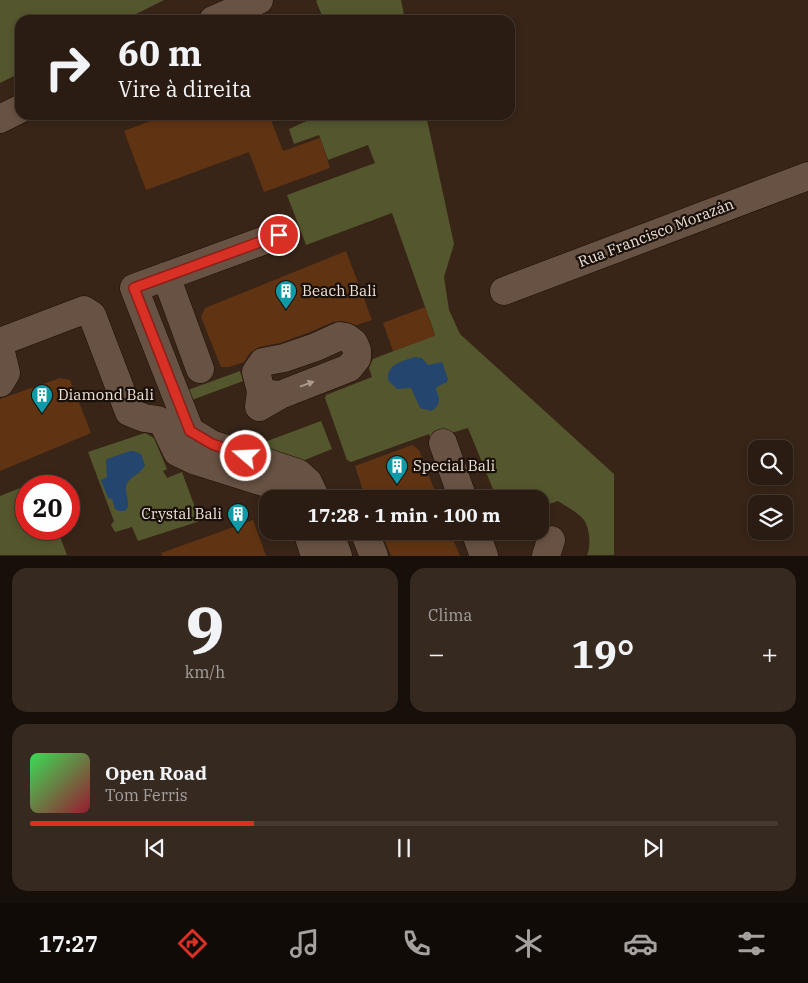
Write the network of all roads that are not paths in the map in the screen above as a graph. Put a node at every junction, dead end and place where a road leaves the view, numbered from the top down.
1 (259, 0) edge
2 (224, 15) edge
3 (15, 112) edge
4 (0, 119) edge
5 (808, 176) edge
6 (279, 235) dead end
7 (166, 276) junction
8 (504, 291) dead end
9 (0, 342) edge
10 (0, 348) edge
11 (200, 369) dead end
12 (0, 383) edge
13 (443, 443) dead end
14 (282, 490) edge
15 (312, 490) edge
16 (460, 490) edge
17 (368, 540) edge
18 (478, 540) edge
19 (374, 556) edge
20 (484, 556) edge

1 - 2 street
3 - 4 street
5 - 8 street, Rua Francisco Morazán
6 - 7 street
7 - 11 street
7 - 15 street
9 - 14 street
10 - 12 street
13 - 16 street
17 - 19 street
18 - 20 street

